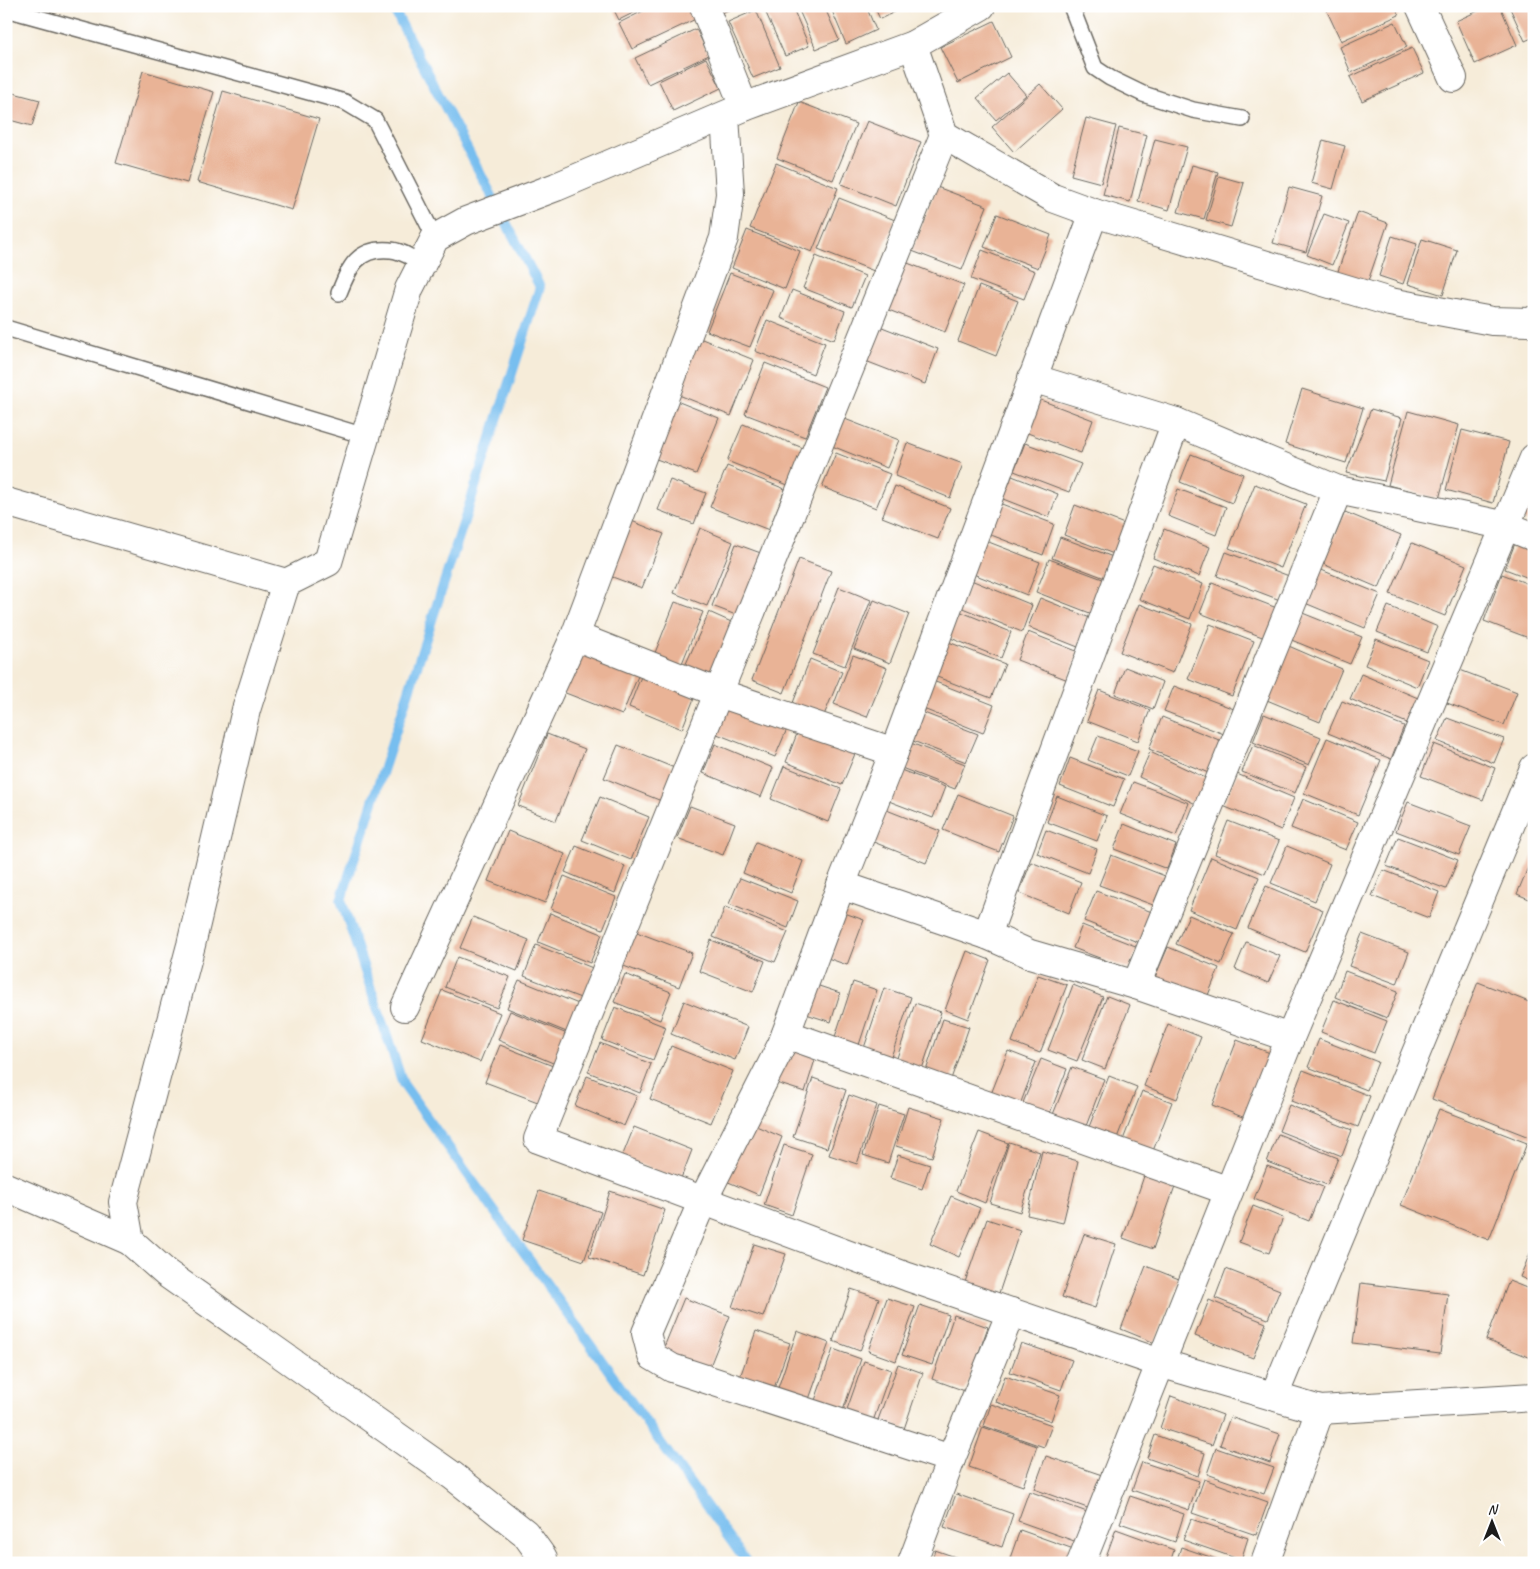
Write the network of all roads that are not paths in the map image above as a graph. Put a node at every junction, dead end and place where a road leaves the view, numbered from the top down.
1 (704, 6) edge
2 (981, 6) edge
3 (1071, 6) edge
4 (1421, 7) edge
5 (6, 9) edge
6 (913, 45) junction
7 (1453, 78) dead end
8 (734, 112) junction
9 (1242, 119) dead end
10 (944, 135) junction
11 (1094, 213) junction
12 (435, 238) junction
13 (422, 264) junction
14 (338, 293) dead end
15 (1532, 323) edge
16 (6, 328) edge
17 (1032, 378) junction
18 (1176, 422) junction
19 (365, 436) junction
20 (1534, 458) edge
21 (1338, 490) junction
22 (6, 502) edge
23 (1507, 526) junction
24 (1534, 537) edge
25 (286, 583) junction
26 (575, 636) junction
27 (719, 692) junction
28 (894, 752) junction
29 (1534, 768) edge
30 (841, 885) junction
31 (987, 935) junction
32 (1136, 986) junction
33 (405, 1007) dead end
34 (786, 1034) junction
35 (1290, 1038) junction
36 (6, 1187) edge
37 (1229, 1192) junction
38 (703, 1200) junction
39 (130, 1241) junction
40 (1011, 1312) junction
41 (1160, 1363) junction
42 (1274, 1396) junction
43 (1534, 1397) edge
44 (1320, 1410) junction
45 (952, 1459) junction
46 (542, 1563) edge
47 (912, 1563) edge
48 (1081, 1563) edge
49 (1265, 1563) edge

1 - 8 street
2 - 6 street
3 - 9 lane
4 - 7 street
5 - 12 lane
6 - 8 street
6 - 10 street
8 - 12 street
8 - 26 street
10 - 11 street
10 - 27 street
11 - 15 street
11 - 17 street
12 - 13 street
13 - 14 lane
13 - 19 street
16 - 19 lane
17 - 18 street
17 - 28 street
18 - 21 street
18 - 31 street
19 - 25 street
20 - 23 street
21 - 23 street
21 - 32 street
22 - 25 street
23 - 24 street
23 - 35 street
25 - 39 street
26 - 27 street
26 - 33 street
27 - 28 street
27 - 38 street
28 - 30 street
29 - 42 street
30 - 31 street
30 - 34 street
31 - 32 street
32 - 35 street
34 - 37 street
34 - 38 street
35 - 37 street
36 - 39 street
37 - 41 street
38 - 40 street
38 - 45 street
39 - 46 street
40 - 41 street
40 - 45 street
41 - 42 street
41 - 48 street
42 - 44 street
43 - 44 street
44 - 49 street
45 - 47 street

